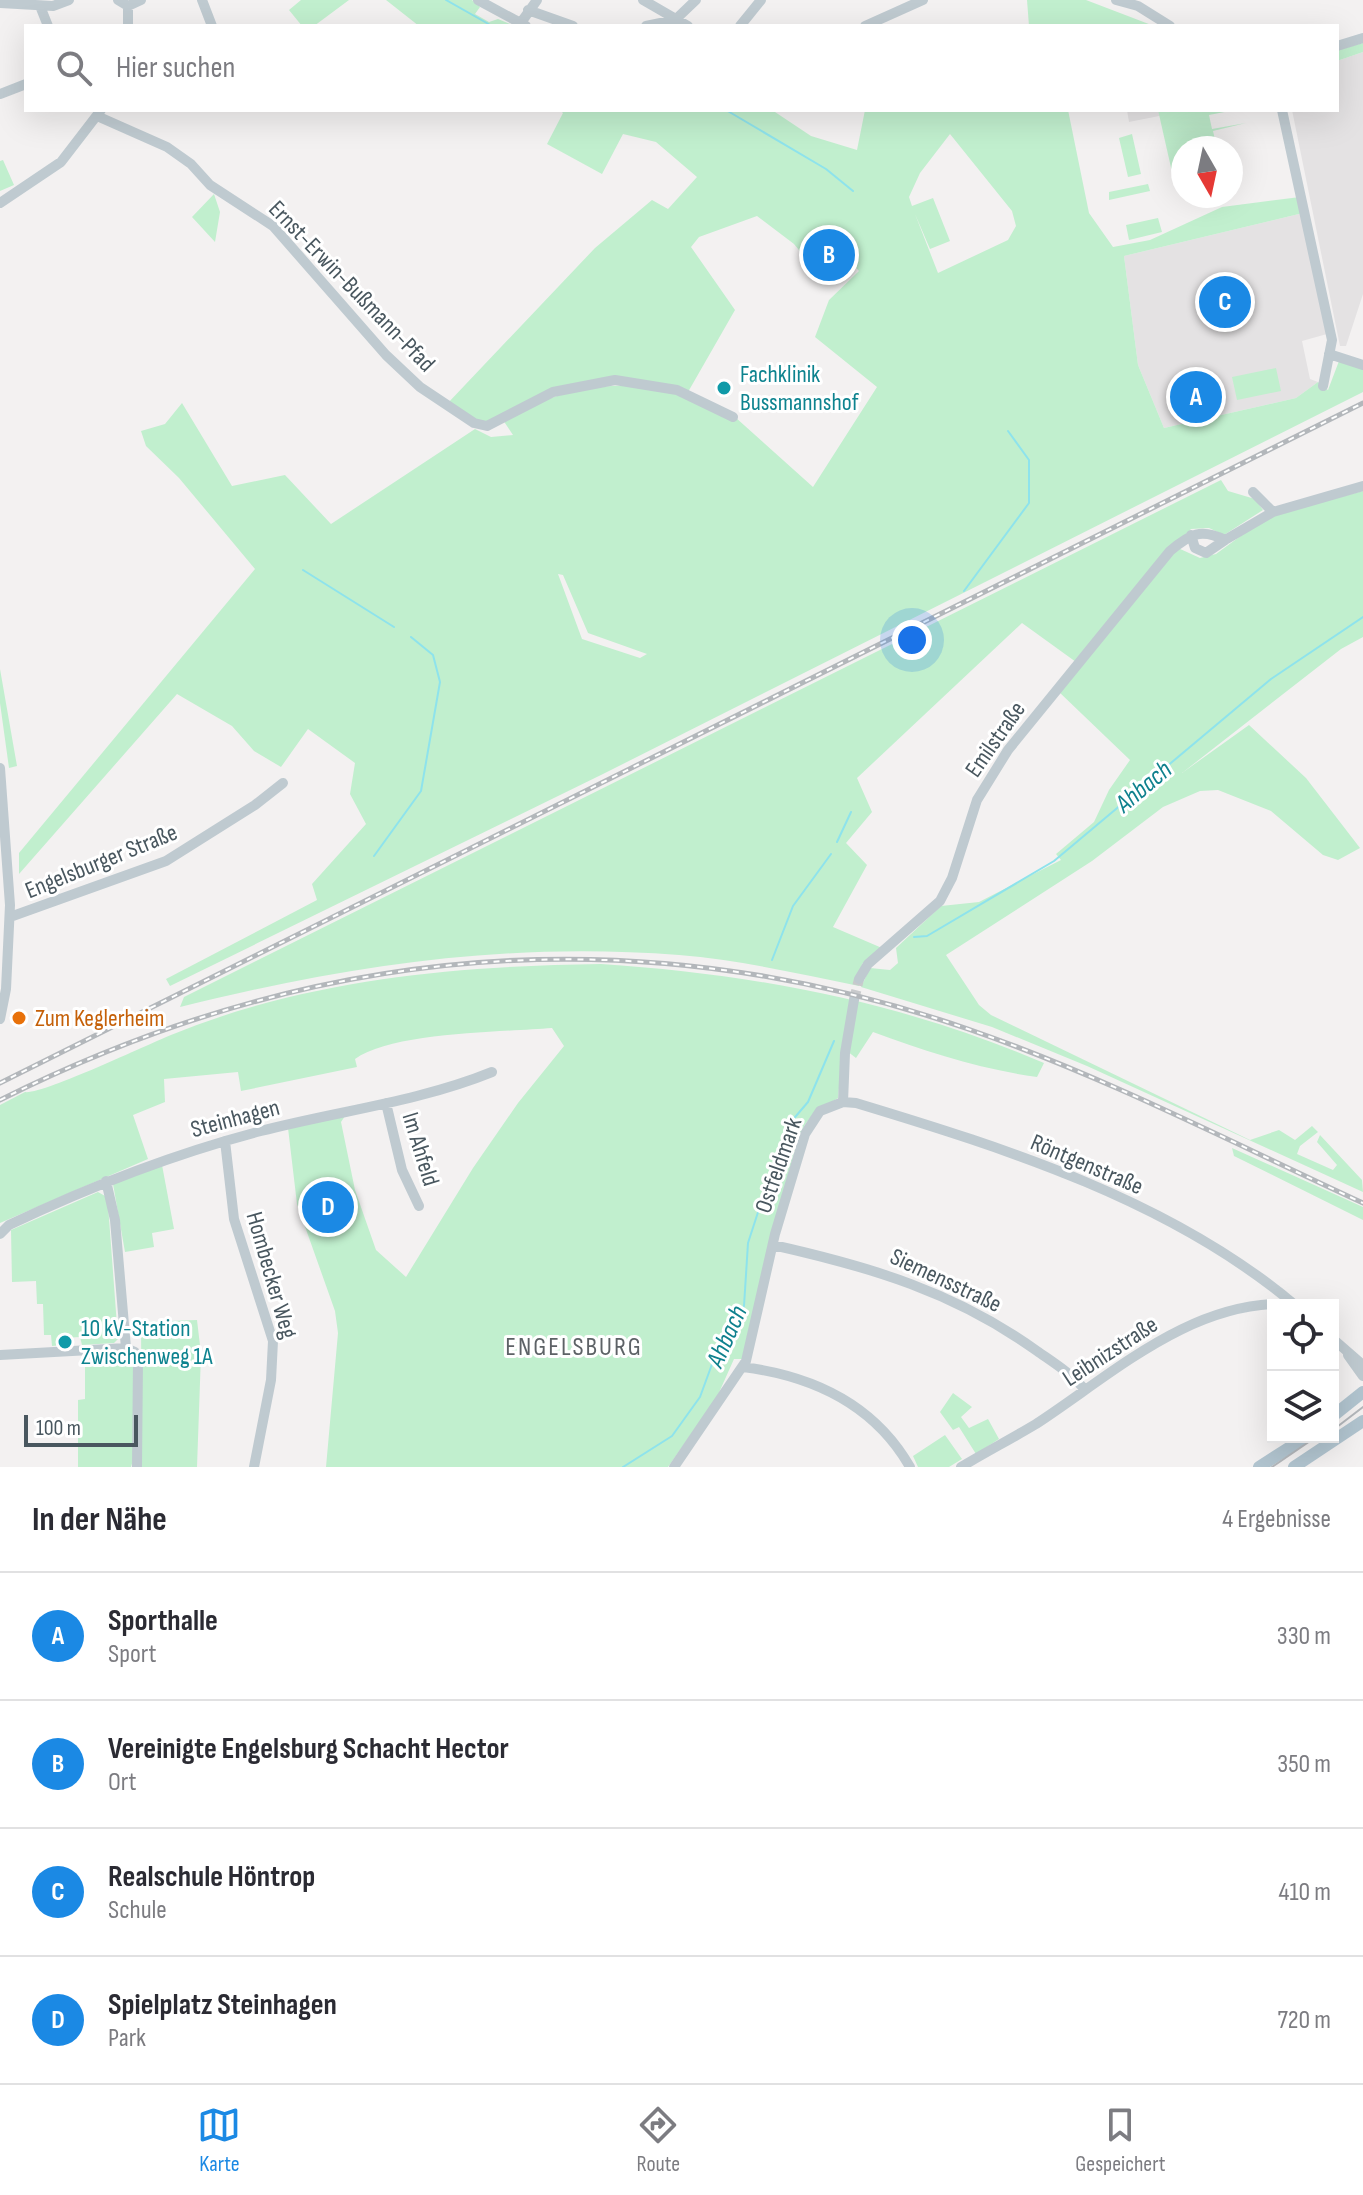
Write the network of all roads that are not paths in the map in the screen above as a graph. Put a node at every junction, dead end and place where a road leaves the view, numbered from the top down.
1 (69, 0) edge
2 (118, 0) edge
3 (141, 0) edge
4 (202, 0) edge
5 (478, 0) edge
6 (537, 0) edge
7 (643, 0) edge
8 (696, 0) edge
9 (761, 0) edge
10 (923, 0) edge
11 (1116, 0) edge
12 (910, 2) edge
13 (0, 3) edge
14 (1137, 3) edge
15 (40, 6) junction
16 (128, 6) junction
17 (528, 10) junction
18 (675, 20) junction
19 (47, 24) edge
20 (128, 24) edge
21 (211, 24) edge
22 (521, 24) edge
23 (523, 24) edge
24 (567, 24) edge
25 (656, 24) edge
26 (684, 24) edge
27 (742, 24) edge
28 (869, 24) edge
29 (1167, 24) edge
30 (1363, 38) edge
31 (1339, 45) edge
32 (24, 85) edge
33 (0, 94) edge
34 (1282, 112) edge
35 (99, 113) edge
36 (0, 203) edge
37 (1329, 354) junction
38 (1363, 365) edge
39 (1323, 386) dead end
40 (733, 417) dead end
41 (1363, 486) edge
42 (1253, 492) dead end
43 (1273, 512) junction
44 (1191, 535) junction
45 (1225, 540) junction
46 (0, 768) edge
47 (283, 783) dead end
48 (10, 917) junction
49 (859, 979) tunnel mouth
50 (854, 1000) tunnel mouth
51 (0, 1019) edge
52 (492, 1072) dead end
53 (843, 1102) junction
54 (386, 1103) junction
55 (225, 1141) junction
56 (106, 1181) junction
57 (419, 1206) dead end
58 (0, 1234) edge
59 (773, 1245) junction
60 (1286, 1299) edge
61 (1267, 1305) edge
62 (1339, 1345) edge
63 (126, 1348) junction
64 (1347, 1353) junction
65 (0, 1355) edge
66 (1363, 1365) edge
67 (743, 1367) junction
68 (1363, 1376) edge
69 (1085, 1390) junction
70 (1363, 1392) edge
71 (1339, 1411) edge
72 (1363, 1421) edge
73 (1297, 1443) edge
74 (137, 1467) edge
75 (254, 1467) edge
76 (674, 1467) edge
77 (910, 1467) edge
78 (961, 1467) edge
79 (1259, 1467) edge
80 (1294, 1467) edge

1 - 15 street
2 - 16 street
3 - 16 street
4 - 21 street
5 - 22 street
6 - 17 street
7 - 18 street
8 - 18 street
9 - 27 street
10 - 12 street
11 - 14 street
12 - 28 street
13 - 15 street
14 - 29 street
15 - 19 street
16 - 20 street
17 - 23 street
17 - 24 street
18 - 25 street
18 - 26 street
30 - 31 street
32 - 33 street
34 - 37 street
35 - 36 street
35 - 40 street, Ernst-Erwin-Bußmann-Pfad
37 - 38 street
37 - 39 street
41 - 43 street
42 - 43 street
43 - 45 street
44 - 45 street
44 - 45 street
44 - 49 street, Emilstraße
46 - 48 street, Engelsburger Straße
47 - 48 street, Engelsburger Straße
48 - 51 street, Engelsburger Straße
50 - 53 street
52 - 54 street, Steinhagen
53 - 59 street, Ostfeldmark
53 - 60 street, Röntgenstraße
54 - 55 street, Steinhagen
54 - 57 street, Im Ahfeld
55 - 56 street, Steinhagen
55 - 75 street, Hombecker Weg
56 - 58 street, Steinhagen
56 - 63 street
59 - 67 street, Ostfeldmark
59 - 69 street, Siemensstraße
61 - 69 street, Leibnizstraße
62 - 64 street
63 - 65 street
63 - 74 street
64 - 66 street
64 - 68 street
67 - 76 street
67 - 77 street
69 - 78 street, Leibnizstraße
70 - 71 main road
72 - 80 main road
73 - 79 main road

